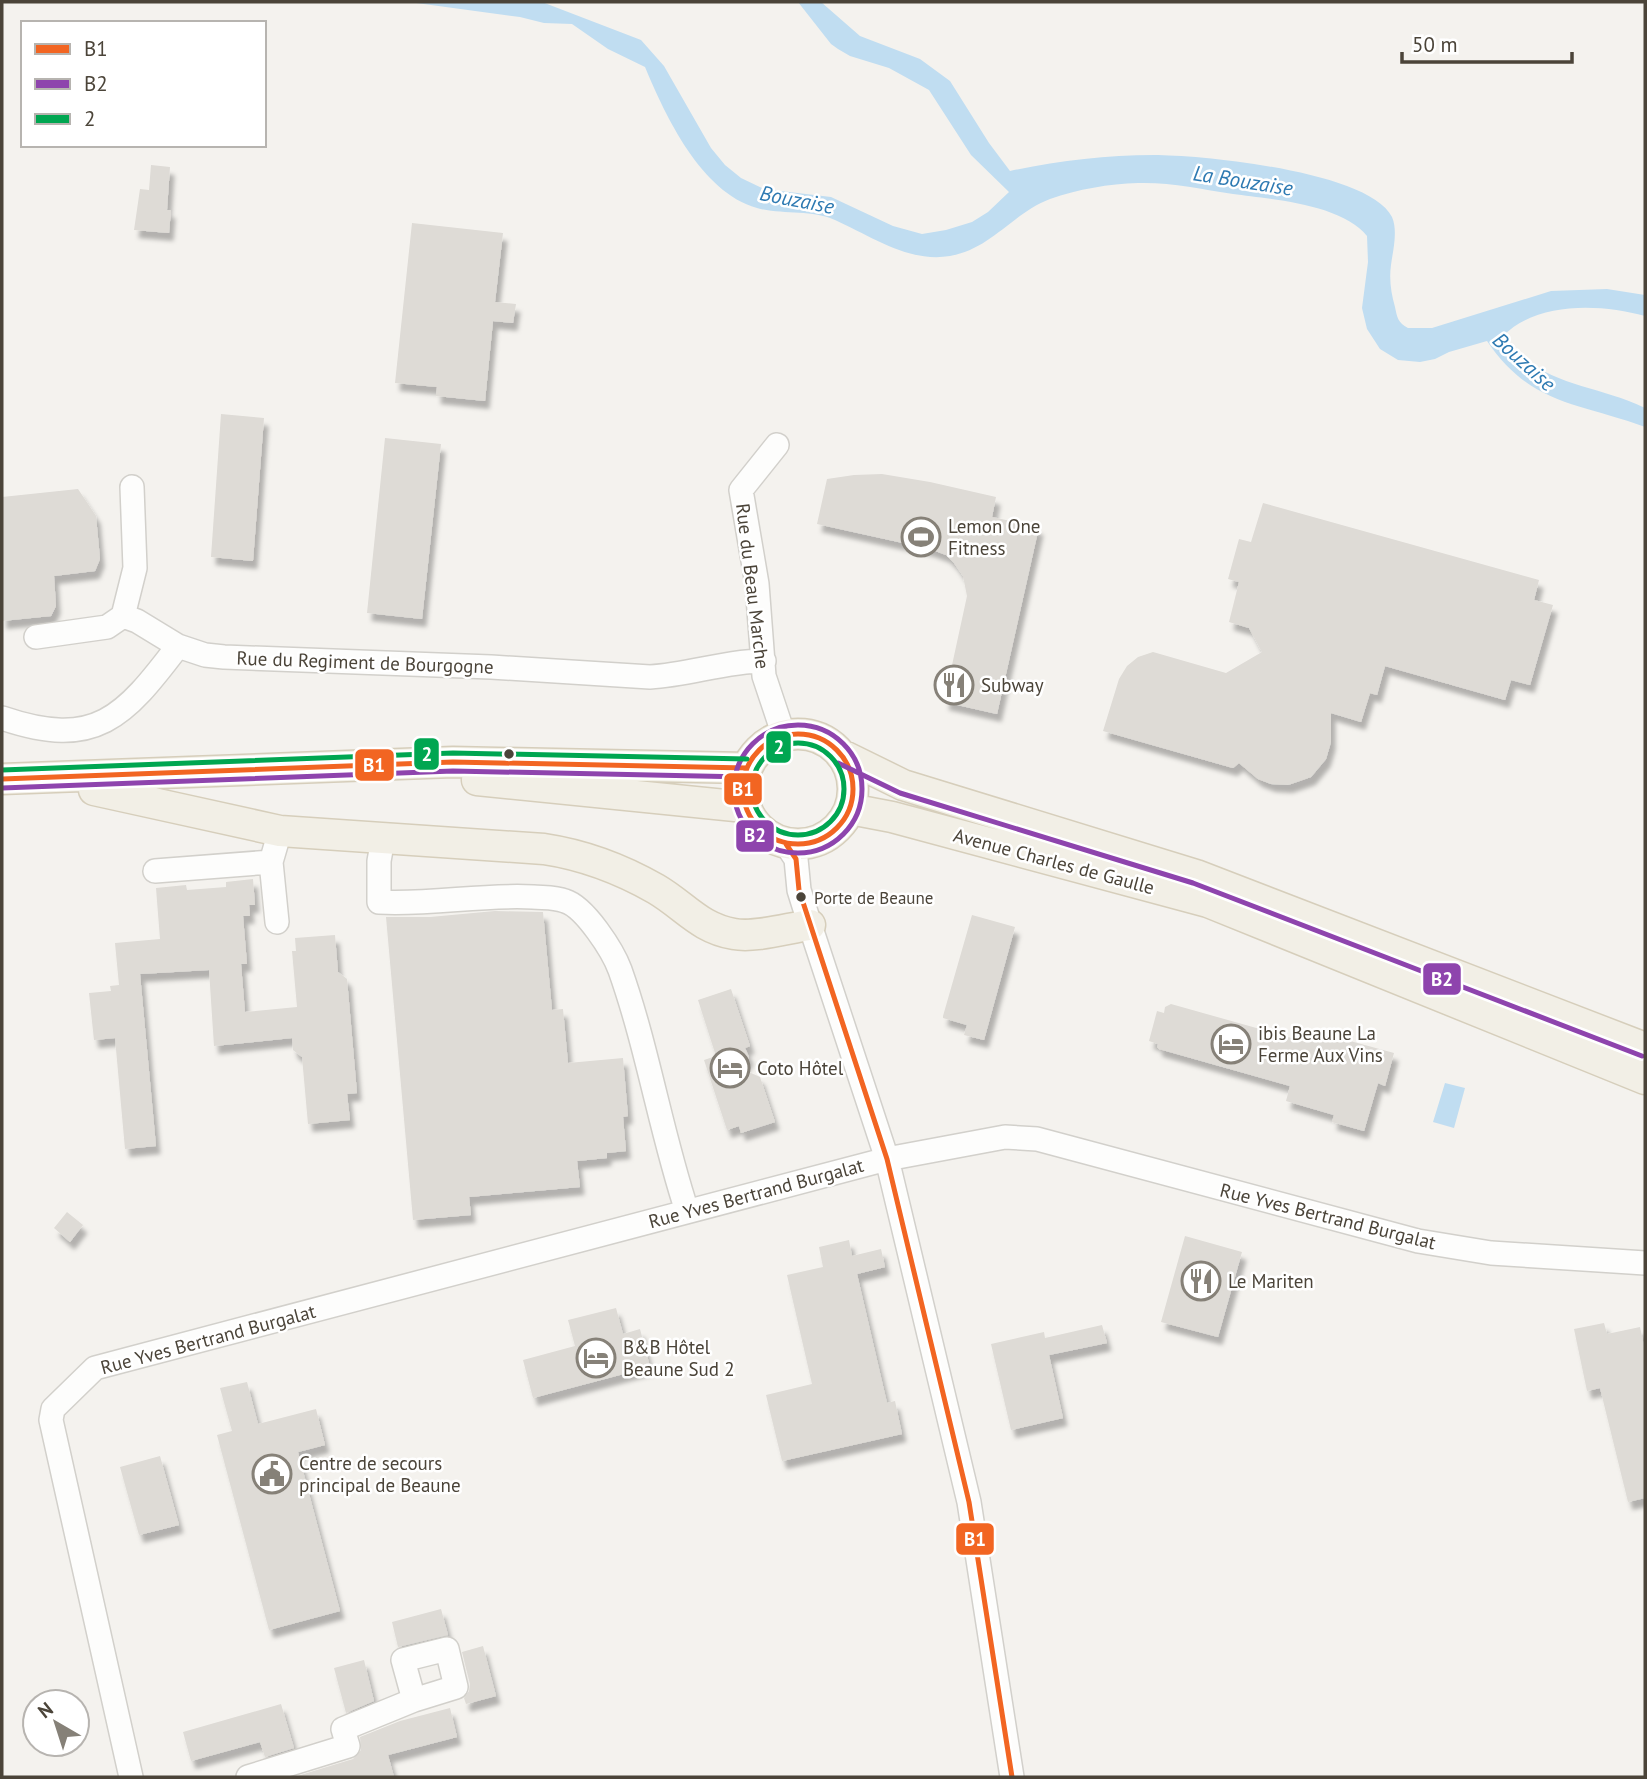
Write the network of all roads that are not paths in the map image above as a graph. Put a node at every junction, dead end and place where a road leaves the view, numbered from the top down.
1 (776, 445) dead end
2 (132, 487) dead end
3 (123, 616) junction
4 (36, 637) dead end
5 (178, 646) junction
6 (764, 661) junction
7 (2, 718) edge
8 (784, 736) junction
9 (842, 755) junction
10 (747, 768) junction
11 (2, 779) edge
12 (94, 790) junction
13 (2, 797) edge
14 (745, 807) junction
15 (850, 809) junction
16 (280, 831) junction
17 (383, 839) junction
18 (786, 844) junction
19 (271, 862) junction
20 (155, 872) dead end
21 (276, 922) dead end
22 (810, 925) junction
23 (1645, 1048) edge
24 (1645, 1079) edge
25 (887, 1159) junction
26 (687, 1212) junction
27 (1644, 1268) edge
28 (414, 1700) dead end
29 (131, 1777) edge
30 (248, 1777) edge
31 (1012, 1777) edge

1 - 6 street, Rue du Beau Marche
2 - 3 street
3 - 4 street
3 - 5 street, Rue du Regiment de Bourgogne
5 - 6 street, Rue du Regiment de Bourgogne
5 - 7 street
6 - 8 street, Rue du Beau Marche
8 - 9 main road, Avenue Charles de Gaulle
8 - 10 main road
9 - 15 main road
9 - 23 main road, Avenue Charles de Gaulle
10 - 11 main road
10 - 14 main road
12 - 13 main road
12 - 14 main road
12 - 16 main road
14 - 18 main road
15 - 18 main road
15 - 24 main road, Avenue Charles de Gaulle
16 - 17 main road
16 - 19 street
17 - 22 main road
17 - 26 street
18 - 22 street
19 - 20 street
19 - 21 street
22 - 25 street
25 - 26 street, Rue Yves Bertrand Burgalat
25 - 27 street, Rue Yves Bertrand Burgalat
25 - 31 street
26 - 29 street, Rue Yves Bertrand Burgalat
28 - 30 street

